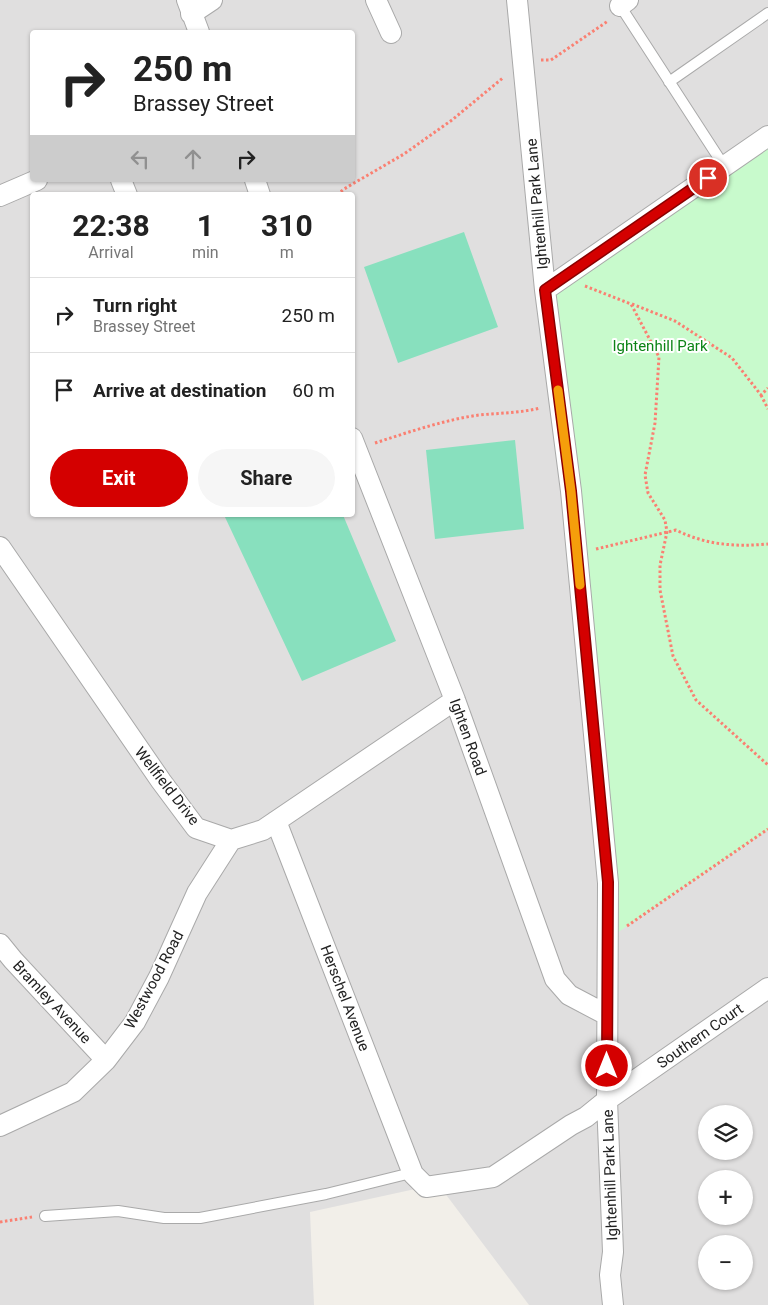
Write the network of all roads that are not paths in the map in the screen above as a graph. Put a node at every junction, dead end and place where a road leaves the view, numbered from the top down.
1 (212, 0) edge
2 (376, 0) edge
3 (517, 0) edge
4 (622, 4) edge
5 (189, 7) edge
6 (768, 13) edge
7 (197, 30) edge
8 (392, 33) dead end
9 (669, 82) junction
10 (768, 136) edge
11 (724, 166) junction
12 (32, 182) edge
13 (0, 196) edge
14 (545, 290) junction
15 (355, 446) edge
16 (0, 546) edge
17 (455, 700) junction
18 (276, 822) junction
19 (231, 840) junction
20 (0, 944) edge
21 (768, 988) edge
22 (607, 1015) junction
23 (106, 1060) junction
24 (607, 1100) junction
25 (0, 1126) edge
26 (413, 1174) junction
27 (45, 1216) road end
28 (613, 1305) edge

1 - 5 street
2 - 8 street
3 - 14 street, Ightenhill Park Lane
4 - 9 lane
5 - 7 street
6 - 9 lane
9 - 11 lane
10 - 11 street
11 - 14 street
12 - 13 street
14 - 22 street, Ightenhill Park Lane
15 - 17 street, Ighten Road
16 - 19 street, Wellfield Drive
17 - 18 street
17 - 22 street, Ighten Road
18 - 19 street
18 - 26 street, Herschel Avenue
19 - 23 street, Westwood Road
20 - 23 street, Bramley Avenue
21 - 24 street, Southern Court
22 - 24 street, Ightenhill Park Lane
23 - 25 street, Westwood Road
24 - 26 street, Southern Court
24 - 28 street, Ightenhill Park Lane
26 - 27 lane

